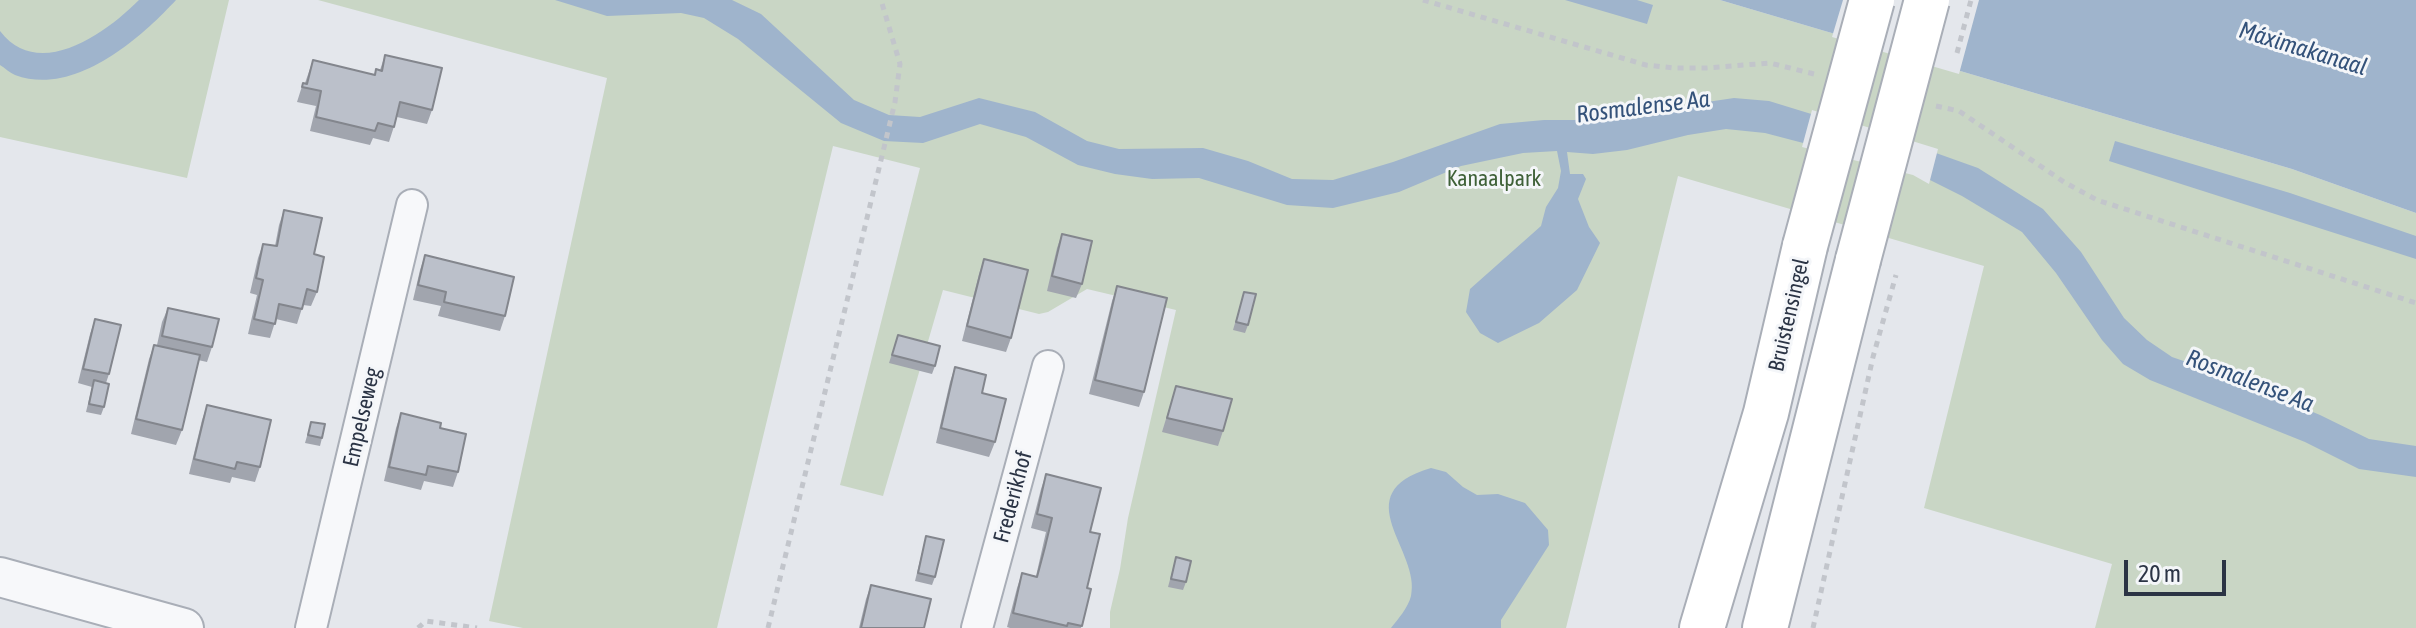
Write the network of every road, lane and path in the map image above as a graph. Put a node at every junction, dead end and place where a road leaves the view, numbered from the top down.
1 (881, 0) edge
2 (1872, 0) edge
3 (1927, 0) edge
4 (1971, 0) edge
5 (1955, 60) dead end
6 (1943, 105) dead end
7 (1938, 120) dead end
8 (412, 205) dead end
9 (1878, 265) junction
10 (1048, 366) dead end
11 (0, 577) edge
12 (184, 628) edge
13 (311, 628) edge
14 (418, 628) edge
15 (477, 628) edge
16 (768, 628) edge
17 (977, 628) edge
18 (1702, 628) edge
19 (1765, 628) edge
20 (1813, 628) edge

1 - 16 path
2 - 18 main road, Bruistensingel, bridge
3 - 9 main road, bridge
4 - 5 path, bridge
6 - 7 path
8 - 13 street, Empelseweg
9 - 19 main road
9 - 20 path, bridge
10 - 17 street, Frederikhof
11 - 12 street
14 - 15 path

